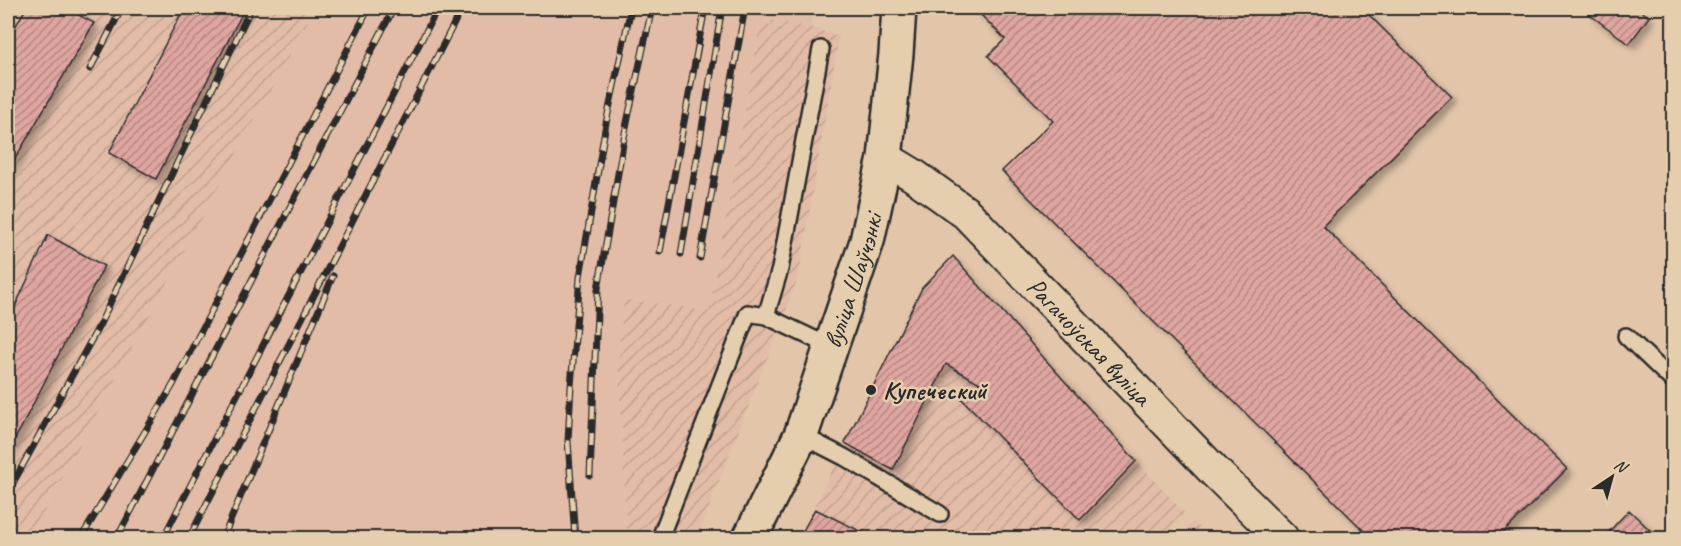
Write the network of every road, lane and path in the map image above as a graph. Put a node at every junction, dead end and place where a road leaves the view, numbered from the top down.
1 (899, 8) edge
2 (821, 49) dead end
3 (885, 158) junction
4 (766, 316) junction
5 (1626, 336) dead end
6 (831, 346) junction
7 (1674, 382) edge
8 (801, 435) junction
9 (940, 514) dead end
10 (1270, 534) edge
11 (660, 538) edge
12 (750, 538) edge

1 - 3 main road, вуліца Шаўчэнкі
2 - 4 lane
3 - 6 main road, вуліца Шаўчэнкі
3 - 10 street, Рагачоўская вуліца
4 - 6 lane
4 - 11 lane
5 - 7 lane
6 - 8 main road, вуліца Шаўчэнкі
8 - 9 lane
8 - 12 main road, вуліца Шаўчэнкі

